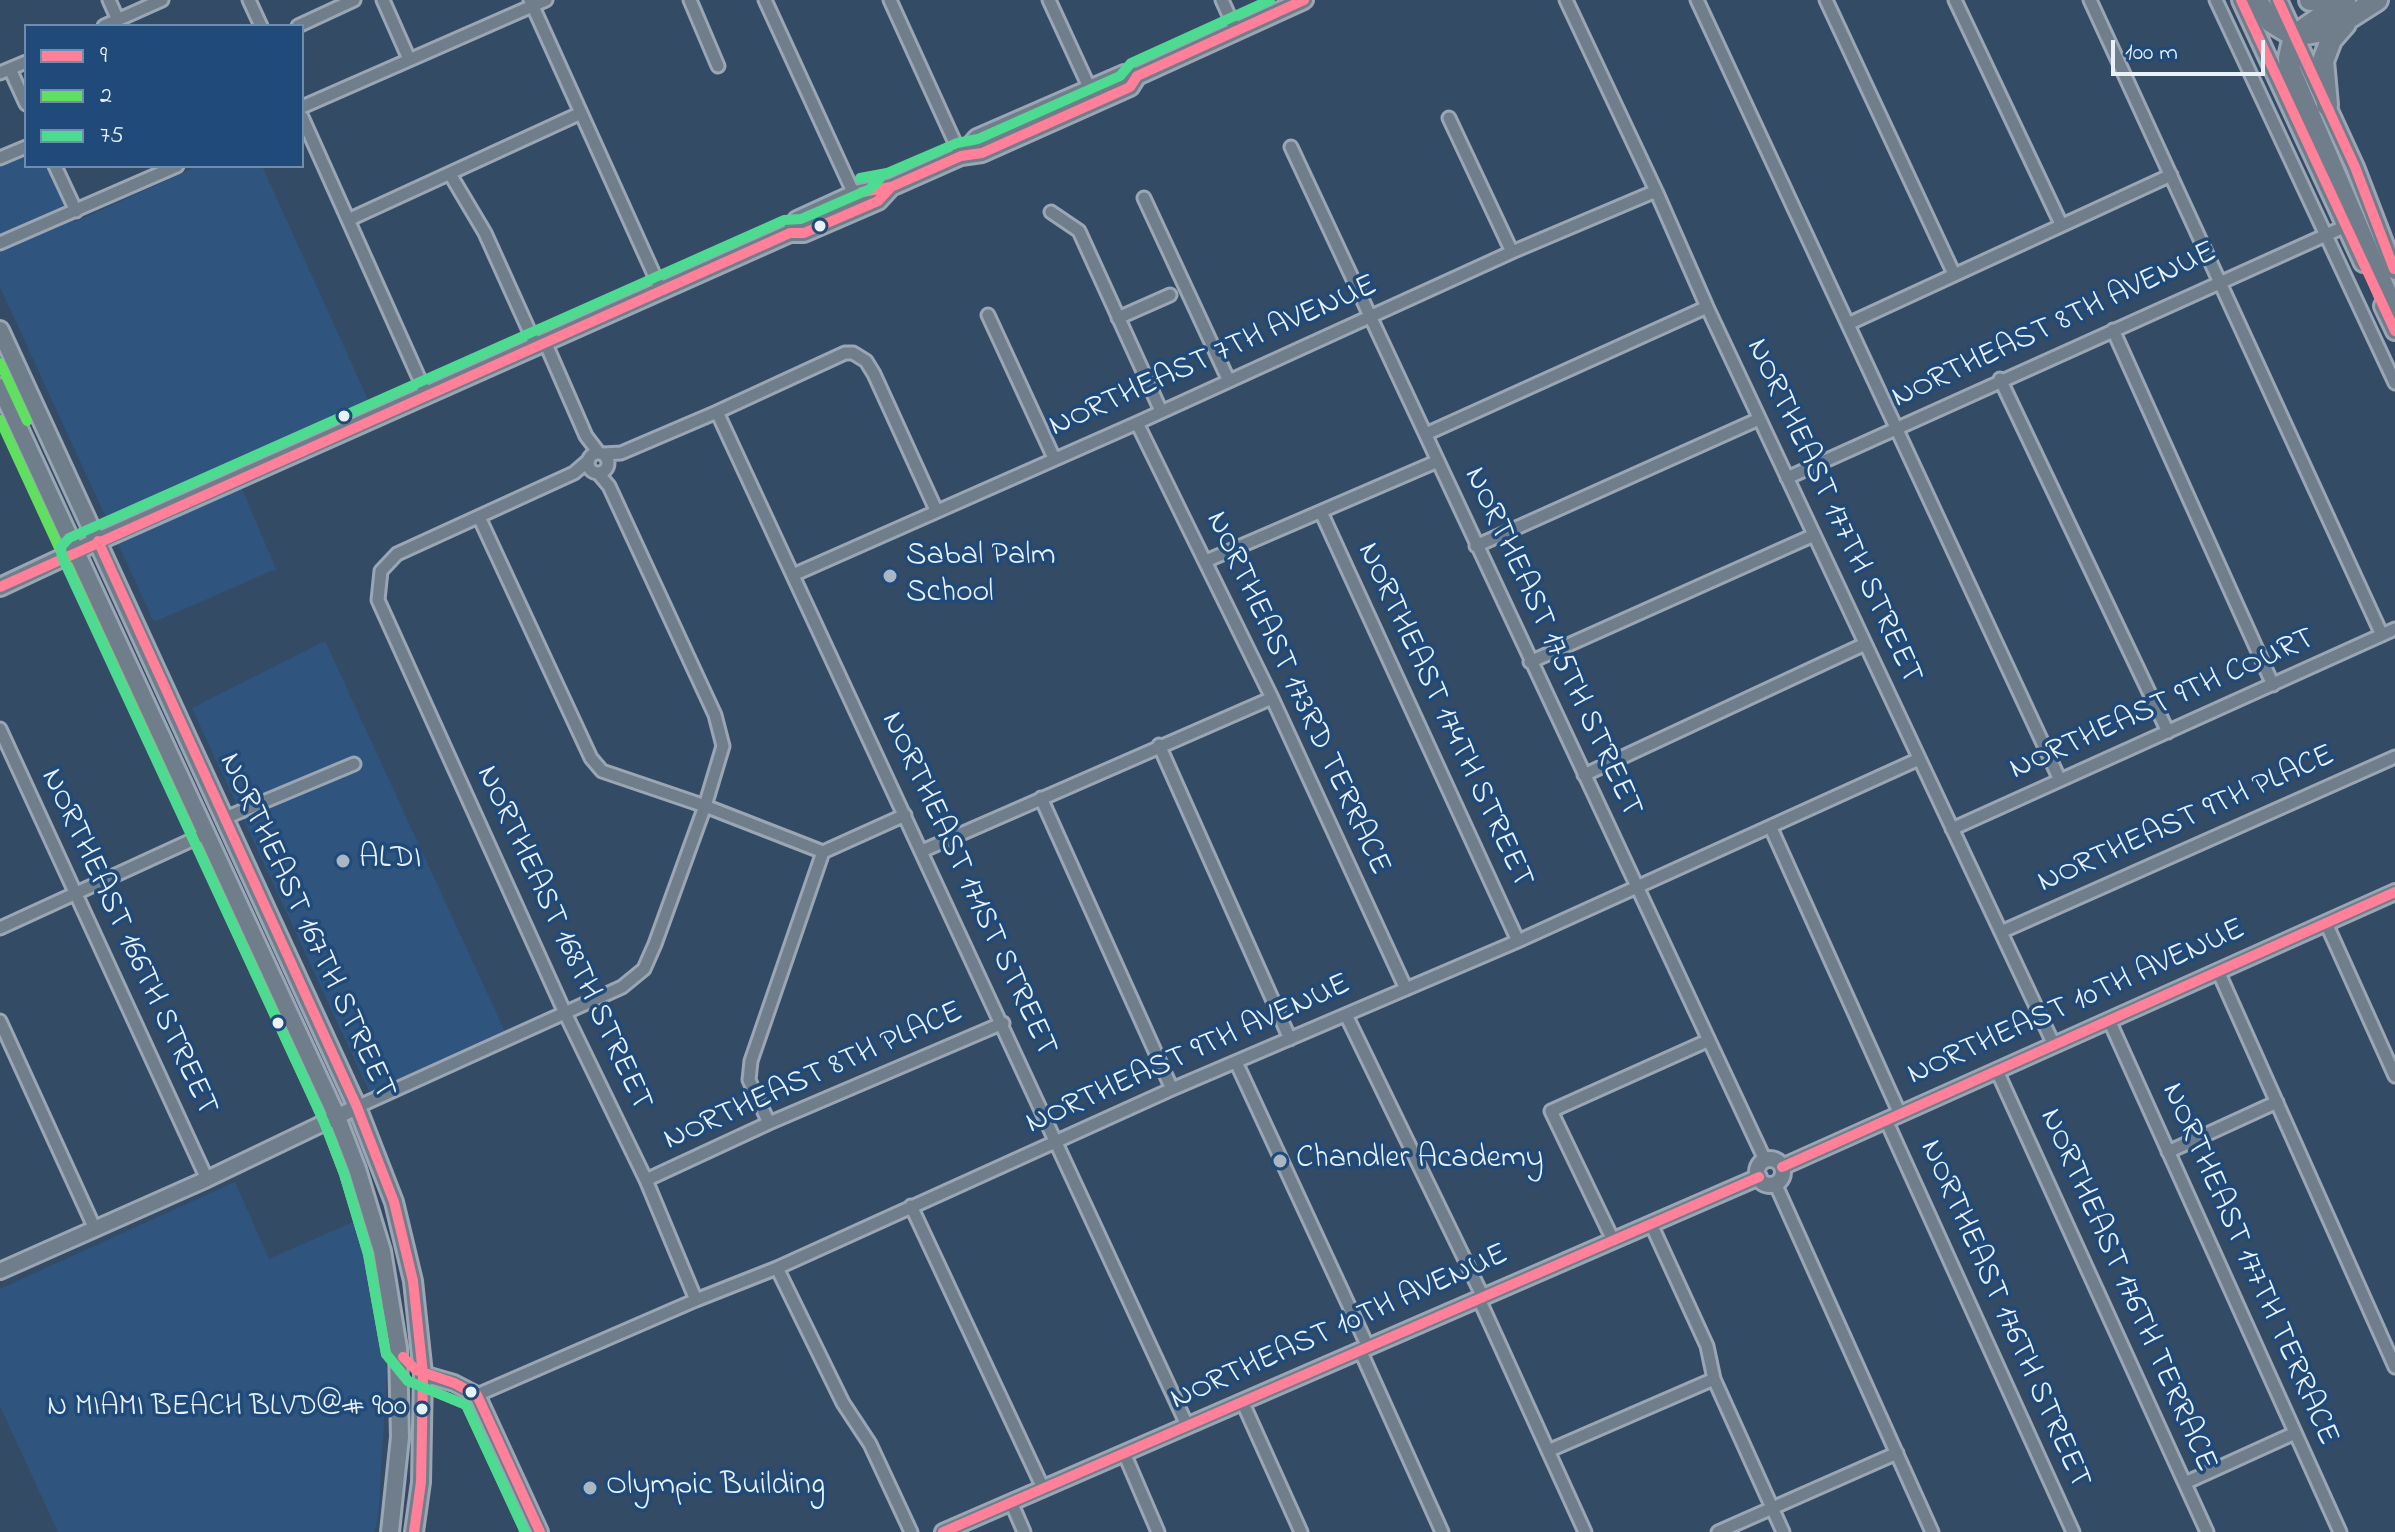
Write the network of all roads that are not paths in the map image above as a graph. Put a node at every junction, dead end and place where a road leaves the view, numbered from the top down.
1 (109, 0) edge
2 (162, 0) edge
3 (249, 0) edge
4 (354, 0) edge
5 (383, 0) edge
6 (546, 0) edge
7 (690, 0) edge
8 (765, 0) edge
9 (890, 0) edge
10 (1049, 0) edge
11 (1222, 0) edge
12 (1304, 0) edge
13 (1566, 0) edge
14 (1697, 0) edge
15 (1826, 0) edge
16 (1955, 0) edge
17 (2090, 0) edge
18 (2216, 0) edge
19 (2241, 0) edge
20 (2256, 0) edge
21 (2278, 0) edge
22 (2310, 0) edge
23 (2323, 0) edge
24 (2377, 0) edge
25 (531, 3) edge
26 (2346, 10) edge
27 (122, 21) edge
28 (260, 24) edge
29 (302, 24) edge
30 (1236, 31) junction
31 (2294, 36) junction
32 (409, 59) junction
33 (24, 63) edge
34 (718, 66) dead end
35 (5, 71) edge
36 (1137, 76) junction
37 (1090, 89) junction
38 (24, 101) edge
39 (2327, 105) junction
40 (304, 106) edge
41 (581, 113) junction
42 (1449, 118) dead end
43 (304, 121) edge
44 (1291, 147) dead end
45 (24, 148) edge
46 (961, 156) junction
47 (0, 158) edge
48 (56, 168) edge
49 (173, 168) edge
50 (450, 174) junction
51 (2171, 175) junction
52 (891, 187) junction
53 (1656, 191) junction
54 (854, 194) junction
55 (1144, 198) dead end
56 (76, 211) junction
57 (1051, 212) dead end
58 (348, 220) junction
59 (2061, 224) junction
60 (2346, 226) junction
61 (790, 233) junction
62 (2326, 235) junction
63 (0, 243) edge
64 (1512, 252) junction
65 (2395, 271) edge
66 (1954, 274) junction
67 (2219, 282) junction
68 (661, 290) junction
69 (1170, 295) dead end
70 (1707, 307) junction
71 (2395, 314) edge
72 (988, 315) dead end
73 (1118, 318) junction
74 (1370, 318) junction
75 (1848, 324) junction
76 (0, 330) edge
77 (2113, 330) junction
78 (2395, 331) edge
79 (541, 344) junction
80 (2000, 379) junction
81 (1229, 381) junction
82 (2395, 383) edge
83 (0, 387) edge
84 (427, 396) junction
85 (1161, 411) junction
86 (717, 412) junction
87 (1759, 419) junction
88 (1137, 423) junction
89 (1896, 430) junction
90 (1426, 434) junction
91 (1054, 458) junction
92 (1438, 461) junction
93 (598, 463) junction
94 (1787, 478) junction
95 (936, 510) junction
96 (1321, 512) junction
97 (479, 517) junction
98 (1814, 535) junction
99 (98, 541) junction
100 (1476, 546) junction
101 (75, 551) junction
102 (1206, 561) junction
103 (793, 575) junction
104 (0, 587) edge
105 (2395, 629) edge
106 (2382, 635) junction
107 (1865, 644) junction
108 (1530, 662) junction
109 (2273, 685) junction
110 (1272, 698) junction
111 (0, 729) edge
112 (2168, 732) junction
113 (1159, 745) junction
114 (2395, 757) edge
115 (1919, 759) junction
116 (354, 764) dead end
117 (1584, 775) junction
118 (2060, 780) junction
119 (183, 786) junction
120 (1041, 798) junction
121 (705, 806) junction
122 (905, 815) junction
123 (225, 818) junction
124 (1771, 828) junction
125 (1952, 829) junction
126 (205, 834) junction
127 (236, 844) junction
128 (922, 851) junction
129 (823, 852) junction
130 (1636, 886) junction
131 (2395, 892) edge
132 (76, 893) junction
133 (2326, 923) junction
134 (0, 928) edge
135 (2001, 932) junction
136 (1518, 941) junction
137 (2218, 971) junction
138 (1406, 989) junction
139 (565, 1013) junction
140 (1346, 1015) junction
141 (2109, 1020) junction
142 (0, 1021) edge
143 (1003, 1023) junction
144 (1290, 1039) junction
145 (1707, 1041) junction
146 (2054, 1045) junction
147 (1236, 1062) junction
148 (1997, 1071) junction
149 (2395, 1076) edge
150 (1172, 1089) junction
151 (2277, 1102) junction
152 (357, 1107) junction
153 (337, 1117) junction
154 (1893, 1117) junction
155 (769, 1123) junction
156 (1057, 1142) junction
157 (2168, 1152) junction
158 (1765, 1160) junction
159 (1782, 1167) junction
160 (1759, 1177) junction
161 (207, 1179) junction
162 (646, 1180) junction
163 (1775, 1183) junction
164 (911, 1206) junction
165 (1651, 1224) junction
166 (95, 1229) junction
167 (1613, 1240) junction
168 (777, 1268) junction
169 (0, 1271) edge
170 (1481, 1298) junction
171 (696, 1300) junction
172 (398, 1348) junction
173 (1364, 1349) junction
174 (2395, 1367) edge
175 (423, 1374) junction
176 (1714, 1379) junction
177 (477, 1395) junction
178 (1242, 1401) junction
179 (1187, 1425) junction
180 (2295, 1433) junction
181 (1548, 1451) junction
182 (1124, 1453) junction
183 (1897, 1453) junction
184 (2185, 1483) junction
185 (1043, 1488) junction
186 (1011, 1502) junction
187 (1772, 1508) junction
188 (2202, 1530) edge
189 (390, 1532) edge
190 (414, 1532) edge
191 (540, 1532) edge
192 (911, 1532) edge
193 (943, 1532) edge
194 (1024, 1532) edge
195 (1158, 1532) edge
196 (1301, 1532) edge
197 (1442, 1532) edge
198 (1585, 1532) edge
199 (1718, 1532) edge
200 (1783, 1532) edge
201 (1932, 1532) edge
202 (2073, 1532) edge
203 (2340, 1532) edge

1 - 27 street
2 - 27 street
3 - 28 street
4 - 29 street
5 - 32 street
6 - 25 street
7 - 34 street
8 - 54 street
9 - 46 street
10 - 37 street
11 - 30 street
12 - 30 main road
13 - 53 street, NORTHEAST 177TH STREET
14 - 75 street
15 - 66 street
16 - 59 street
17 - 51 street
18 - 62 street
19 - 60 main road
20 - 31 highway
21 - 31 main road
22 - 23 highway
24 - 26 highway
25 - 32 street
25 - 41 street
26 - 31 highway
26 - 39 highway
30 - 36 main road
31 - 39 main road
31 - 71 highway
32 - 40 street
33 - 35 street
35 - 38 street
36 - 37 main road
36 - 46 main road
37 - 46 main road
39 - 65 main road
41 - 50 street
41 - 68 street
42 - 64 street
43 - 58 street
44 - 74 street, NORTHEAST 175TH STREET
45 - 47 street
46 - 52 main road
48 - 56 street
49 - 56 street
50 - 58 street
50 - 79 street
51 - 59 street
51 - 67 street
52 - 54 main road
52 - 61 main road
53 - 64 street, NORTHEAST 7TH AVENUE
53 - 70 street, NORTHEAST 177TH STREET
54 - 61 main road
55 - 81 street
56 - 63 street
57 - 73 street
58 - 84 street
59 - 66 street
60 - 62 street, NORTHEAST 8TH AVENUE
60 - 78 main road
61 - 68 main road
62 - 67 street, NORTHEAST 8TH AVENUE
62 - 82 street
64 - 74 street, NORTHEAST 7TH AVENUE
66 - 75 street
67 - 77 street, NORTHEAST 8TH AVENUE
67 - 106 street
68 - 79 main road
69 - 73 street
70 - 87 street, NORTHEAST 177TH STREET
70 - 90 street
72 - 91 street
73 - 85 street
74 - 81 street, NORTHEAST 7TH AVENUE
74 - 90 street, NORTHEAST 175TH STREET
75 - 89 street
76 - 99 main road, NORTHEAST 167TH STREET
77 - 80 street, NORTHEAST 8TH AVENUE
77 - 109 street
79 - 84 main road
79 - 93 street
80 - 89 street, NORTHEAST 8TH AVENUE
80 - 112 street
81 - 85 street, NORTHEAST 7TH AVENUE
83 - 101 main road, NORTHEAST 167TH STREET
84 - 99 main road
85 - 88 street, NORTHEAST 7TH AVENUE
86 - 93 street
86 - 95 street
86 - 103 street, NORTHEAST 171ST STREET
87 - 94 street, NORTHEAST 177TH STREET
87 - 100 street
88 - 91 street, NORTHEAST 7TH AVENUE
88 - 102 street, NORTHEAST 173RD TERRACE
89 - 94 street, NORTHEAST 8TH AVENUE
89 - 118 street
90 - 92 street, NORTHEAST 175TH STREET
91 - 95 street, NORTHEAST 7TH AVENUE
92 - 96 street
92 - 100 street, NORTHEAST 175TH STREET
93 - 97 street
93 - 121 street
94 - 98 street, NORTHEAST 177TH STREET
95 - 103 street, NORTHEAST 7TH AVENUE
96 - 102 street
96 - 136 street, NORTHEAST 174TH STREET
97 - 121 street
97 - 139 street, NORTHEAST 168TH STREET
98 - 107 street, NORTHEAST 177TH STREET
98 - 108 street
99 - 101 main road
99 - 123 main road, NORTHEAST 167TH STREET
100 - 108 street, NORTHEAST 175TH STREET
101 - 104 main road
101 - 119 main road, NORTHEAST 167TH STREET
102 - 110 street, NORTHEAST 173RD TERRACE
103 - 122 street, NORTHEAST 171ST STREET
105 - 106 street, NORTHEAST 9TH COURT
106 - 109 street, NORTHEAST 9TH COURT
107 - 115 street, NORTHEAST 177TH STREET
107 - 117 street
108 - 117 street, NORTHEAST 175TH STREET
109 - 112 street, NORTHEAST 9TH COURT
110 - 113 street
110 - 138 street, NORTHEAST 173RD TERRACE
111 - 132 street, NORTHEAST 166TH STREET
112 - 118 street, NORTHEAST 9TH COURT
113 - 120 street
113 - 144 street
114 - 135 street, NORTHEAST 9TH PLACE
115 - 124 street, NORTHEAST 9TH AVENUE
115 - 125 street, NORTHEAST 177TH STREET
116 - 123 street
117 - 130 street, NORTHEAST 175TH STREET
118 - 125 street, NORTHEAST 9TH COURT
119 - 123 main road
119 - 126 main road, NORTHEAST 167TH STREET
120 - 128 street
120 - 150 street
121 - 129 street
121 - 139 street
122 - 128 street, NORTHEAST 171ST STREET
122 - 129 street
123 - 127 main road, NORTHEAST 167TH STREET
124 - 130 street, NORTHEAST 9TH AVENUE
124 - 154 street, NORTHEAST 176TH STREET
125 - 135 street, NORTHEAST 177TH STREET
126 - 127 main road
126 - 132 street
126 - 153 main road, NORTHEAST 167TH STREET
127 - 152 main road, NORTHEAST 167TH STREET
128 - 143 street, NORTHEAST 171ST STREET
129 - 155 street
130 - 136 street, NORTHEAST 9TH AVENUE
130 - 145 street, NORTHEAST 175TH STREET
131 - 133 street, NORTHEAST 10TH AVENUE
132 - 134 street
132 - 161 street, NORTHEAST 166TH STREET
133 - 137 street, NORTHEAST 10TH AVENUE
133 - 149 street
135 - 146 street, NORTHEAST 177TH STREET
136 - 138 street, NORTHEAST 9TH AVENUE
137 - 141 street, NORTHEAST 10TH AVENUE
137 - 151 street
138 - 140 street, NORTHEAST 9TH AVENUE
139 - 152 street
139 - 162 street, NORTHEAST 168TH STREET
140 - 144 street, NORTHEAST 9TH AVENUE
140 - 170 street
141 - 146 street, NORTHEAST 10TH AVENUE
141 - 157 street, NORTHEAST 177TH TERRACE
142 - 166 street
143 - 155 street, NORTHEAST 8TH PLACE
143 - 156 street, NORTHEAST 171ST STREET
144 - 147 street, NORTHEAST 9TH AVENUE
145 - 158 street, NORTHEAST 175TH STREET
145 - 167 street
146 - 148 street, NORTHEAST 10TH AVENUE
147 - 150 street, NORTHEAST 9TH AVENUE
147 - 173 street
148 - 154 street, NORTHEAST 10TH AVENUE
148 - 184 street, NORTHEAST 176TH TERRACE
150 - 156 street, NORTHEAST 9TH AVENUE
151 - 157 street
151 - 174 street
152 - 153 street
152 - 175 main road, NORTHEAST 167TH STREET
153 - 161 street
153 - 172 main road, NORTHEAST 167TH STREET
154 - 159 street, NORTHEAST 10TH AVENUE
154 - 202 street, NORTHEAST 176TH STREET
155 - 162 street, NORTHEAST 8TH PLACE
156 - 164 street, NORTHEAST 9TH AVENUE
156 - 179 street, NORTHEAST 171ST STREET
157 - 180 street, NORTHEAST 177TH TERRACE
158 - 159 street
158 - 160 street
159 - 163 street
160 - 163 street
160 - 165 street, NORTHEAST 10TH AVENUE
161 - 166 street
162 - 171 street, NORTHEAST 168TH STREET
163 - 183 street
164 - 168 street, NORTHEAST 9TH AVENUE
164 - 185 street
165 - 167 street, NORTHEAST 10TH AVENUE
165 - 176 street
166 - 169 street
167 - 170 street, NORTHEAST 10TH AVENUE
168 - 171 street, NORTHEAST 9TH AVENUE
168 - 192 street
170 - 173 street, NORTHEAST 10TH AVENUE
170 - 181 street
171 - 177 street, NORTHEAST 9TH AVENUE
172 - 175 main road
172 - 189 main road, NORTHEAST 167TH STREET
173 - 178 street, NORTHEAST 10TH AVENUE
173 - 197 street
175 - 177 street
175 - 190 main road, NORTHEAST 167TH STREET
176 - 181 street
176 - 187 street
177 - 191 street
178 - 179 street, NORTHEAST 10TH AVENUE
178 - 196 street
179 - 182 street, NORTHEAST 10TH AVENUE
180 - 184 street
180 - 203 street, NORTHEAST 177TH TERRACE
181 - 198 street
182 - 185 street, NORTHEAST 10TH AVENUE
182 - 195 street
183 - 187 street
183 - 201 street
184 - 188 street, NORTHEAST 176TH TERRACE
185 - 186 street, NORTHEAST 10TH AVENUE
186 - 193 street, NORTHEAST 10TH AVENUE
186 - 194 street
187 - 199 street
187 - 200 street

